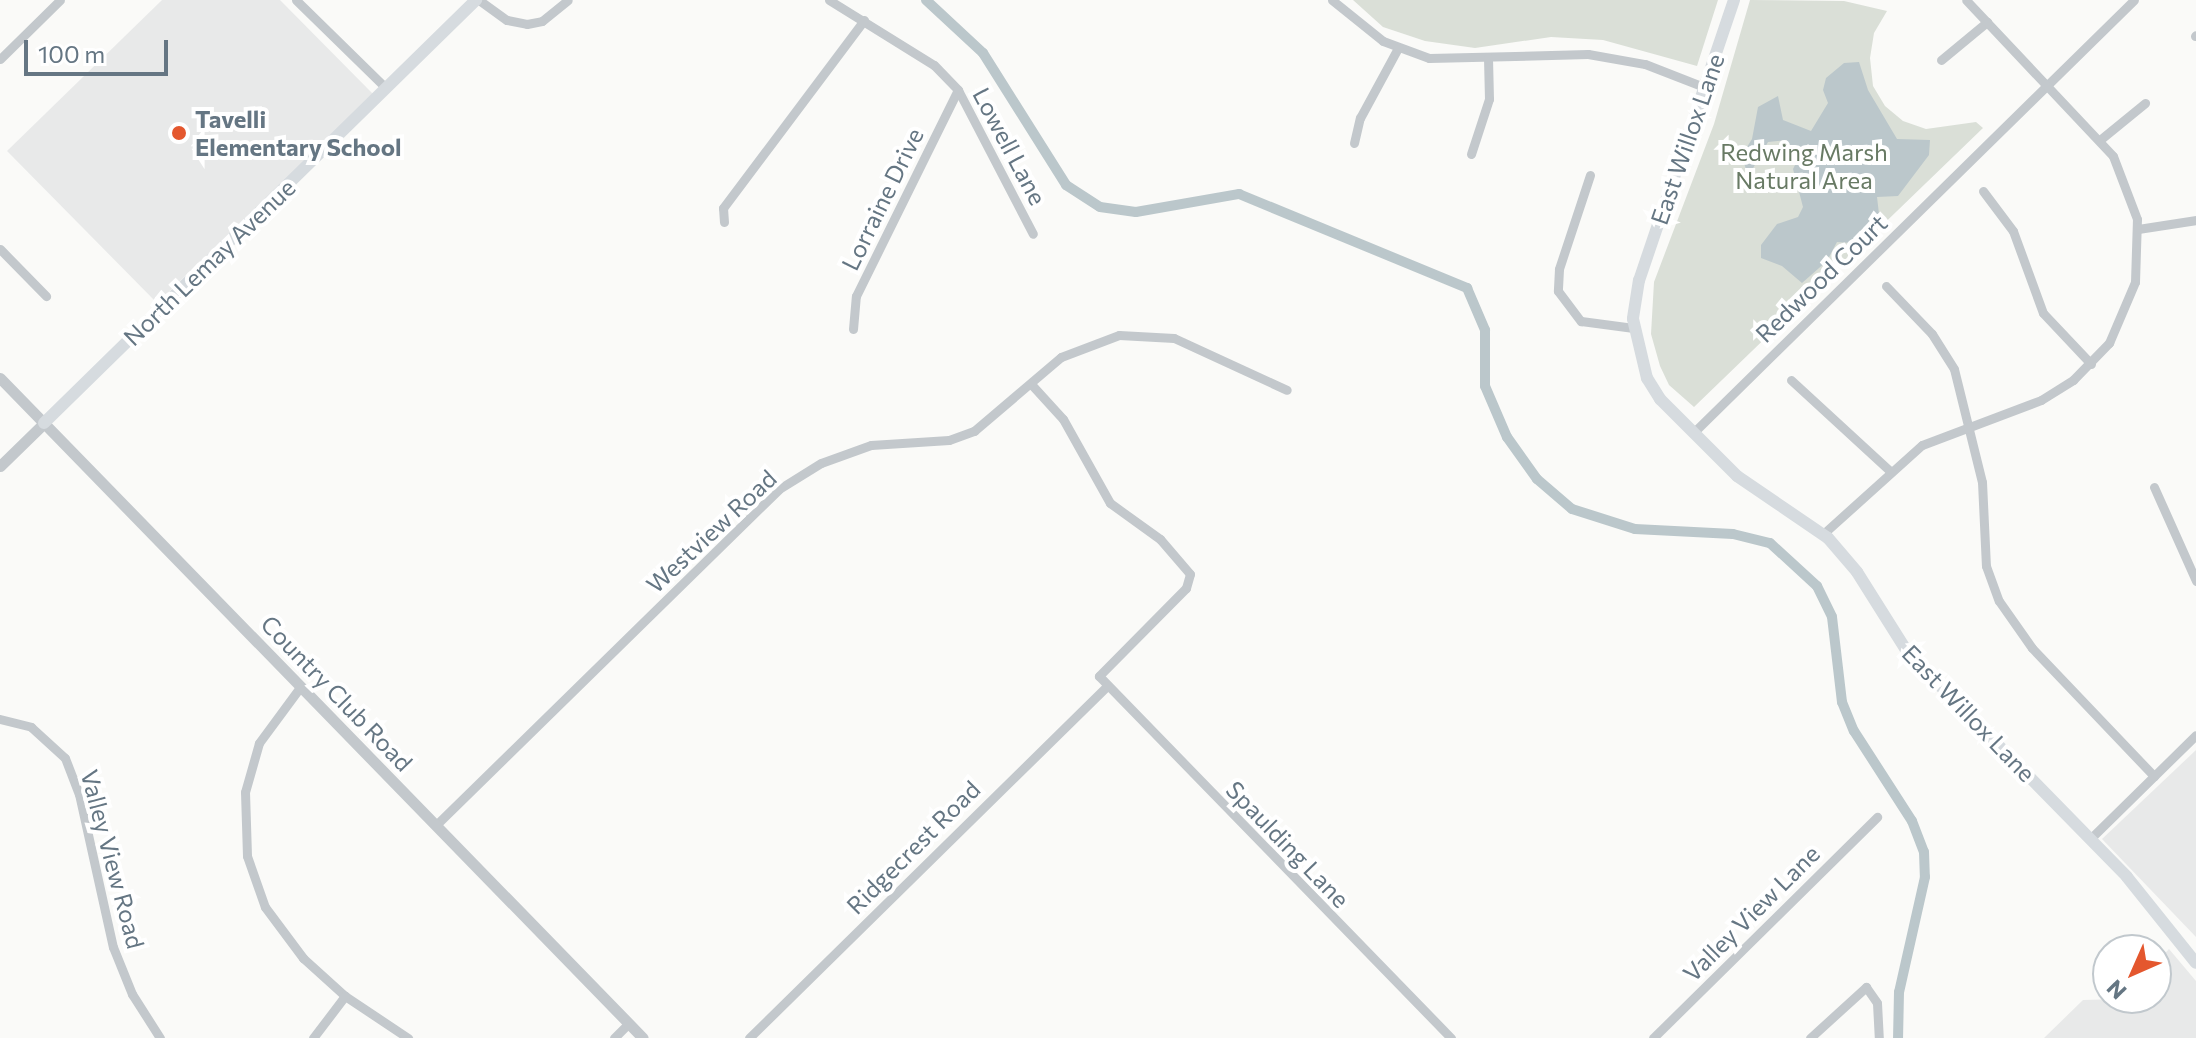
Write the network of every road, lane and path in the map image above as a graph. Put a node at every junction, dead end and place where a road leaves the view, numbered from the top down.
1 (60, 0) edge
2 (296, 0) edge
3 (477, 0) edge
4 (568, 0) edge
5 (829, 0) edge
6 (1332, 0) edge
7 (1734, 0) edge
8 (1966, 0) edge
9 (2134, 0) edge
10 (864, 20) junction
11 (1987, 22) junction
12 (1398, 48) junction
13 (1488, 58) junction
14 (0, 59) edge
15 (1941, 60) dead end
16 (2047, 85) junction
17 (1704, 87) junction
18 (386, 88) junction
19 (958, 90) junction
20 (2145, 103) dead end
21 (2101, 139) junction
22 (1354, 143) dead end
23 (1471, 154) dead end
24 (1590, 175) dead end
25 (1983, 191) dead end
26 (2196, 220) edge
27 (724, 222) dead end
28 (2138, 229) junction
29 (1033, 234) dead end
30 (0, 249) edge
31 (1886, 286) dead end
32 (46, 296) dead end
33 (1634, 328) junction
34 (853, 329) dead end
35 (2091, 364) junction
36 (0, 378) edge
37 (1791, 380) dead end
38 (1031, 384) junction
39 (1287, 390) dead end
40 (44, 423) junction
41 (1968, 425) junction
42 (1693, 433) junction
43 (0, 466) edge
44 (1889, 470) junction
45 (2154, 487) dead end
46 (1823, 534) junction
47 (2196, 581) edge
48 (301, 686) junction
49 (1106, 687) junction
50 (0, 719) edge
51 (2196, 735) edge
52 (2154, 776) junction
53 (1877, 817) dead end
54 (436, 825) junction
55 (2090, 839) junction
56 (2196, 963) edge
57 (345, 996) junction
58 (629, 1023) junction
59 (160, 1038) edge
60 (313, 1038) edge
61 (408, 1038) edge
62 (614, 1038) edge
63 (643, 1038) edge
64 (749, 1038) edge
65 (1451, 1038) edge
66 (1653, 1038) edge
67 (1810, 1038) edge
68 (1879, 1038) edge

1 - 14 street
2 - 18 street
3 - 4 street
3 - 18 main road, North Lemay Avenue
5 - 10 street, Lowell Lane
6 - 12 street
7 - 17 main road, East Willox Lane
8 - 11 street
9 - 16 street, Redwood Court
10 - 19 street, Lowell Lane
10 - 27 street
11 - 15 street
11 - 16 street
12 - 13 street
12 - 22 street
13 - 17 street
13 - 23 street
16 - 21 street
16 - 42 street, Redwood Court
17 - 33 main road, East Willox Lane
18 - 40 main road, North Lemay Avenue
19 - 29 street, Lowell Lane
19 - 34 street, Lorraine Drive
20 - 21 street
21 - 28 street
24 - 33 street
25 - 35 street
26 - 28 street
28 - 35 street
30 - 32 street
31 - 41 street
33 - 42 main road, East Willox Lane
35 - 41 street
36 - 40 street, Country Club Road
37 - 44 street
38 - 39 street, Westview Road
38 - 49 street, Spaulding Lane
38 - 54 street, Westview Road
40 - 43 street
40 - 48 street, Country Club Road
41 - 44 street
41 - 52 street
42 - 46 main road, East Willox Lane
44 - 46 street
45 - 47 street
46 - 55 main road, East Willox Lane
48 - 54 street, Country Club Road
48 - 57 street
49 - 64 street, Ridgecrest Road
49 - 65 street, Spaulding Lane
50 - 59 street, Valley View Road
51 - 52 street
52 - 55 street
53 - 66 street, Valley View Lane
54 - 58 street, Country Club Road
55 - 56 main road, East Willox Lane
57 - 60 street
57 - 61 street
58 - 62 street
58 - 63 street, Country Club Road
67 - 68 street

